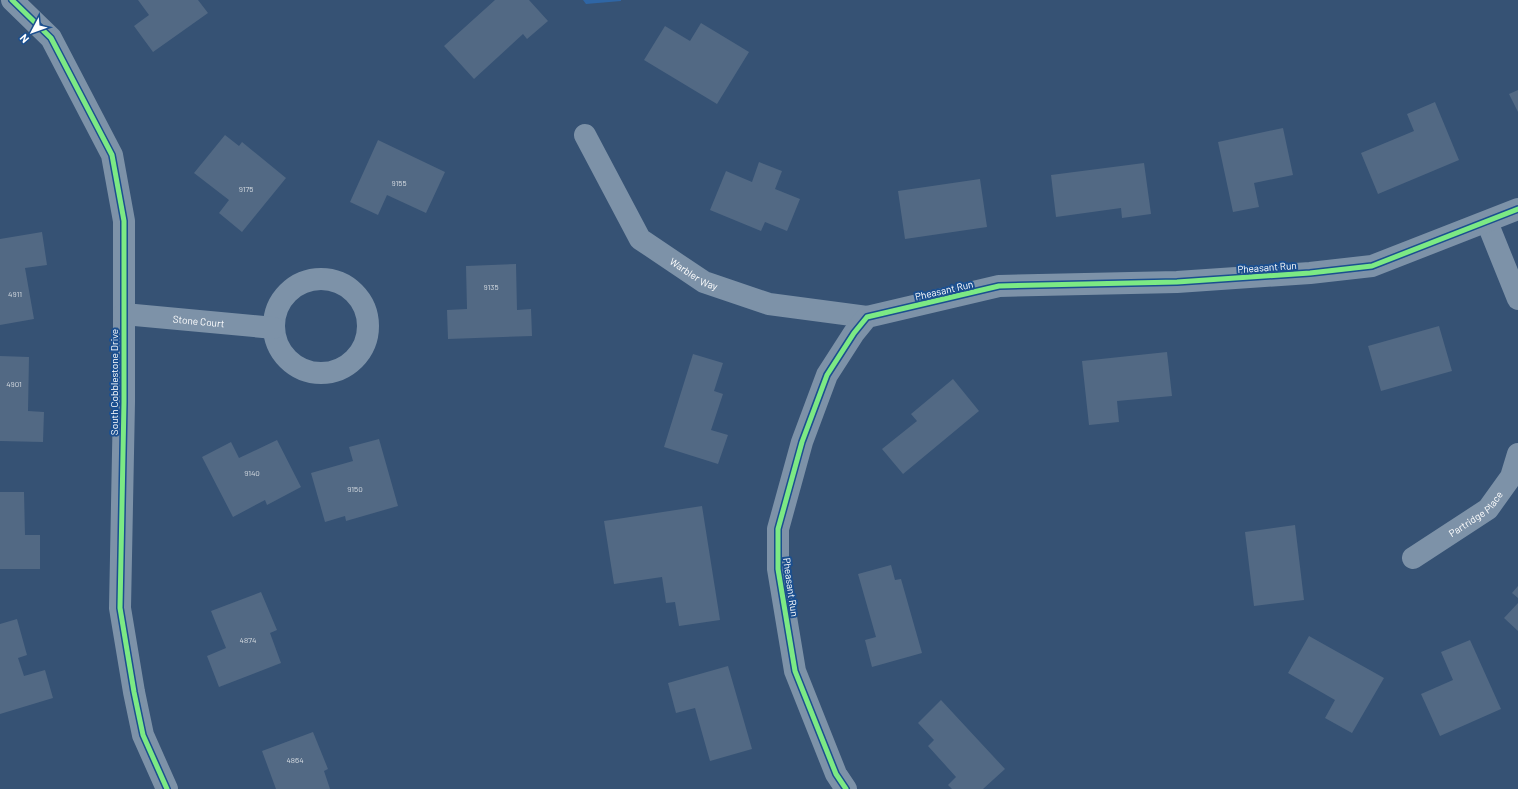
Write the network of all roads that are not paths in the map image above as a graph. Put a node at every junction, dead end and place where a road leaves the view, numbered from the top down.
1 (12, 0) edge
2 (585, 135) dead end
3 (1518, 209) edge
4 (1487, 222) junction
5 (1518, 299) edge
6 (124, 314) junction
7 (867, 318) junction
8 (274, 328) junction
9 (1518, 454) edge
10 (1413, 558) dead end
11 (168, 789) edge
12 (846, 789) edge

1 - 6 street, South Cobblestone Drive
2 - 7 street, Warbler Way
3 - 4 street, Pheasant Run
4 - 5 street
4 - 7 street, Pheasant Run
6 - 8 street, Stone Court
6 - 11 street, South Cobblestone Drive
7 - 12 street, Pheasant Run
8 - 8 street
9 - 10 street, Partridge Place

